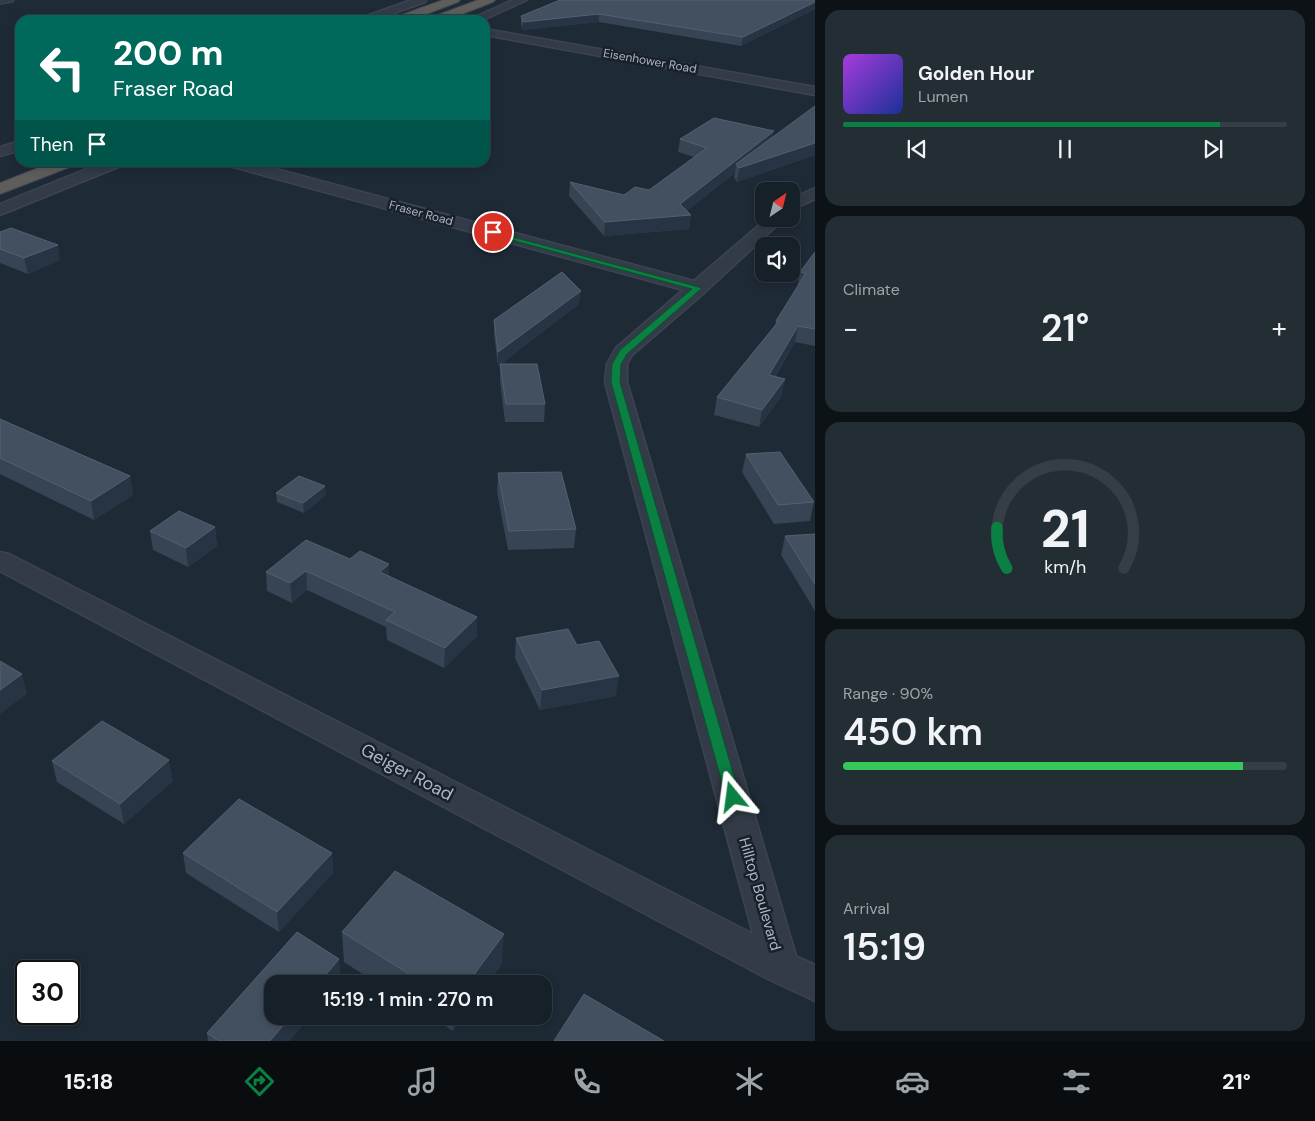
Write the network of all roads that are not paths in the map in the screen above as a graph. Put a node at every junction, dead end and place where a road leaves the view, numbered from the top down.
1 (8, 0) edge
2 (420, 0) edge
3 (454, 0) edge
4 (489, 0) edge
5 (522, 0) edge
6 (0, 1) edge
7 (384, 13) junction
8 (379, 15) edge
9 (391, 15) edge
10 (415, 15) edge
11 (450, 15) edge
12 (484, 15) edge
13 (490, 33) edge
14 (815, 91) edge
15 (15, 147) edge
16 (0, 152) edge
17 (56, 167) edge
18 (106, 167) edge
19 (250, 167) edge
20 (0, 189) edge
21 (815, 193) edge
22 (800, 200) edge
23 (0, 210) edge
24 (766, 228) edge
25 (698, 288) junction
26 (0, 560) edge
27 (781, 967) junction
28 (815, 984) edge

1 - 6 street
2 - 7 street
3 - 10 highway
4 - 11 highway
5 - 12 street
7 - 8 street
7 - 9 street
13 - 14 street, Eisenhower Road
15 - 16 street
17 - 20 highway
18 - 23 street
19 - 25 street, Fraser Road
21 - 22 street
24 - 25 street, Hilltop Boulevard
25 - 27 street, Hilltop Boulevard
26 - 27 street, Geiger Road
27 - 28 street, Geiger Road

